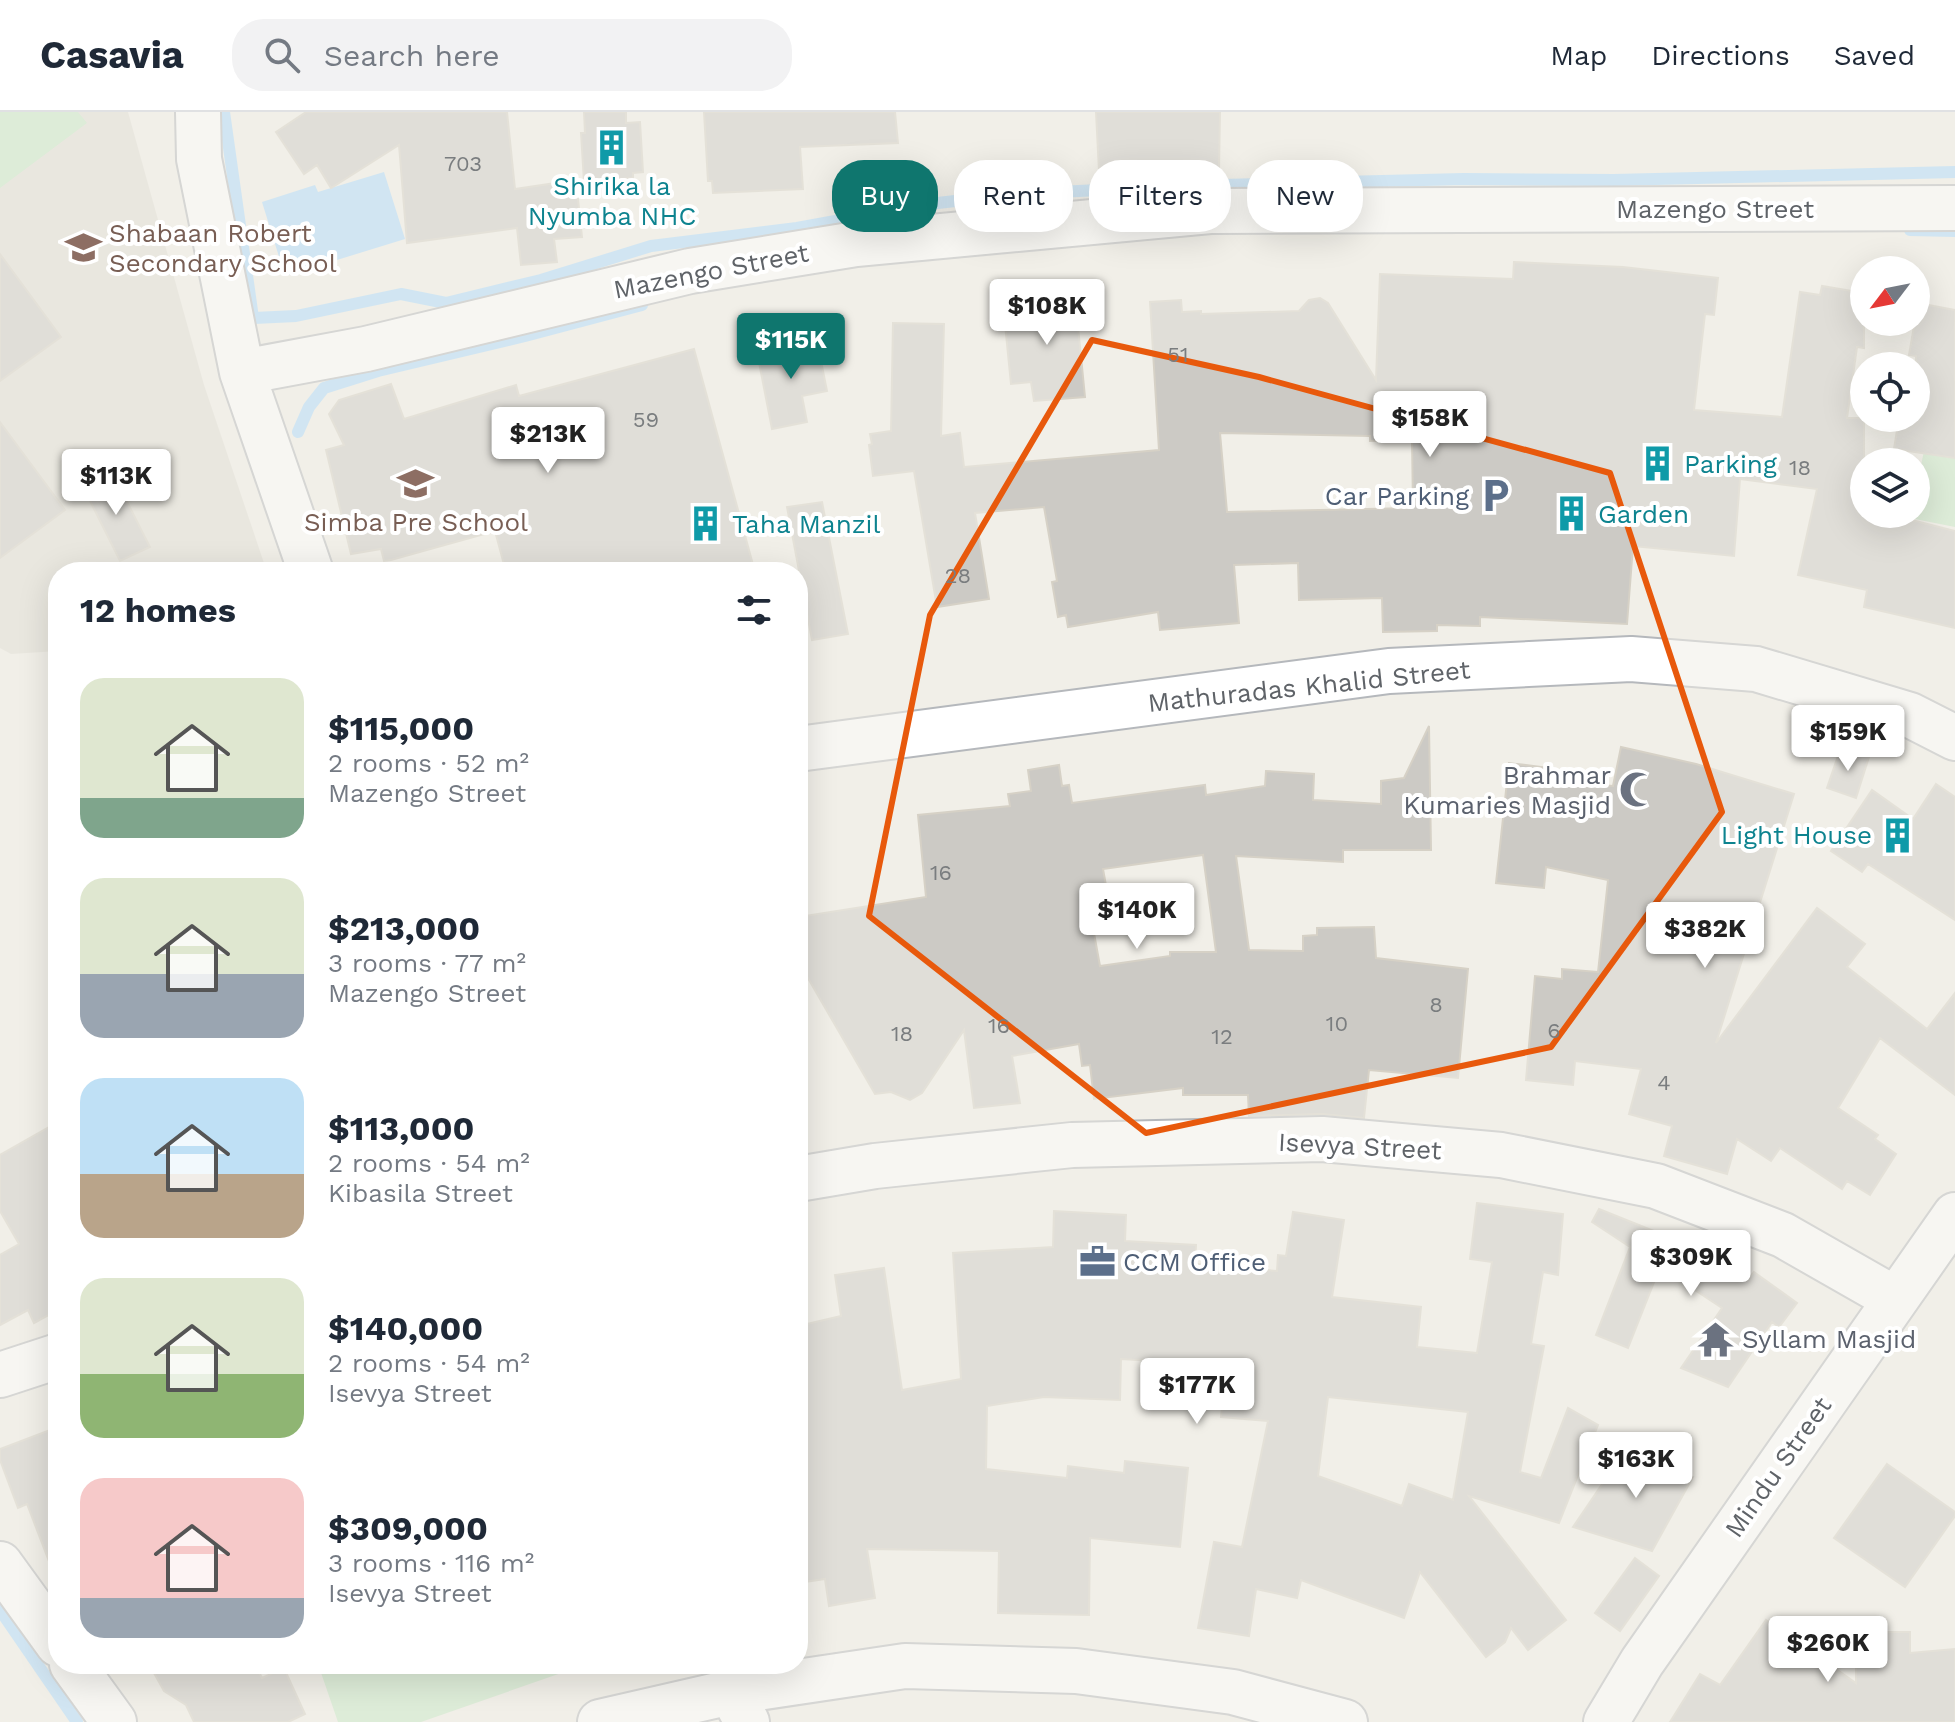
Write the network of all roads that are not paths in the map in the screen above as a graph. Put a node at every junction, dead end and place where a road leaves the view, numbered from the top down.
1 (198, 112) edge
2 (1955, 208) edge
3 (242, 372) junction
4 (308, 562) edge
5 (1955, 738) edge
6 (808, 748) edge
7 (808, 1177) edge
8 (1955, 1215) edge
9 (1895, 1299) junction
10 (48, 1359) edge
11 (0, 1375) edge
12 (0, 1564) edge
13 (48, 1630) edge
14 (79, 1674) edge
15 (739, 1707) edge
16 (114, 1722) edge
17 (600, 1722) edge
18 (1345, 1722) edge
19 (1606, 1722) edge

1 - 3 street
2 - 3 street, Mazengo Street
3 - 4 street
5 - 6 street, Mathuradas Khalid Street
7 - 9 street, Isevya Street
8 - 9 street, Mindu Street
9 - 19 street, Mindu Street
10 - 11 street
12 - 13 street
14 - 16 street
15 - 17 street
15 - 18 street

